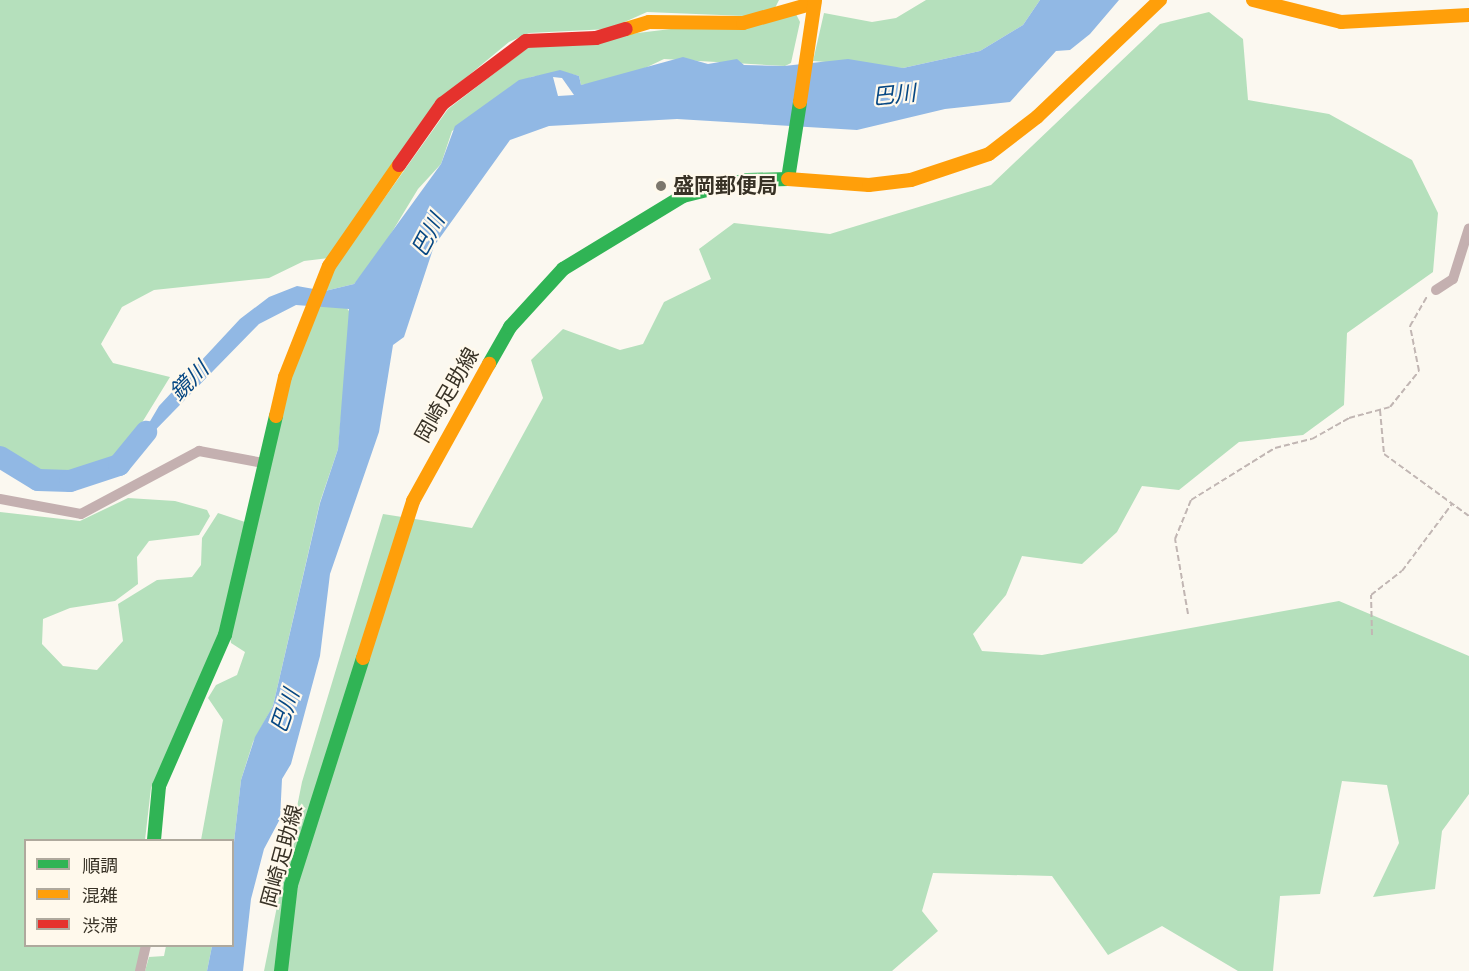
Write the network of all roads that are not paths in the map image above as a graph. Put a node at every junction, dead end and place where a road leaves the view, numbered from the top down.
1 (1160, 0) edge
2 (1252, 0) edge
3 (814, 1) edge
4 (1469, 15) edge
5 (788, 179) junction
6 (1469, 228) edge
7 (1436, 290) road end
8 (263, 463) junction
9 (0, 499) edge
10 (154, 839) edge
11 (146, 947) edge
12 (140, 971) edge
13 (280, 971) edge

1 - 5 main road, 岡崎足助線
2 - 4 main road
3 - 5 main road
3 - 8 main road
5 - 13 main road, 岡崎足助線
6 - 7 street
8 - 9 street
8 - 10 main road
11 - 12 street

